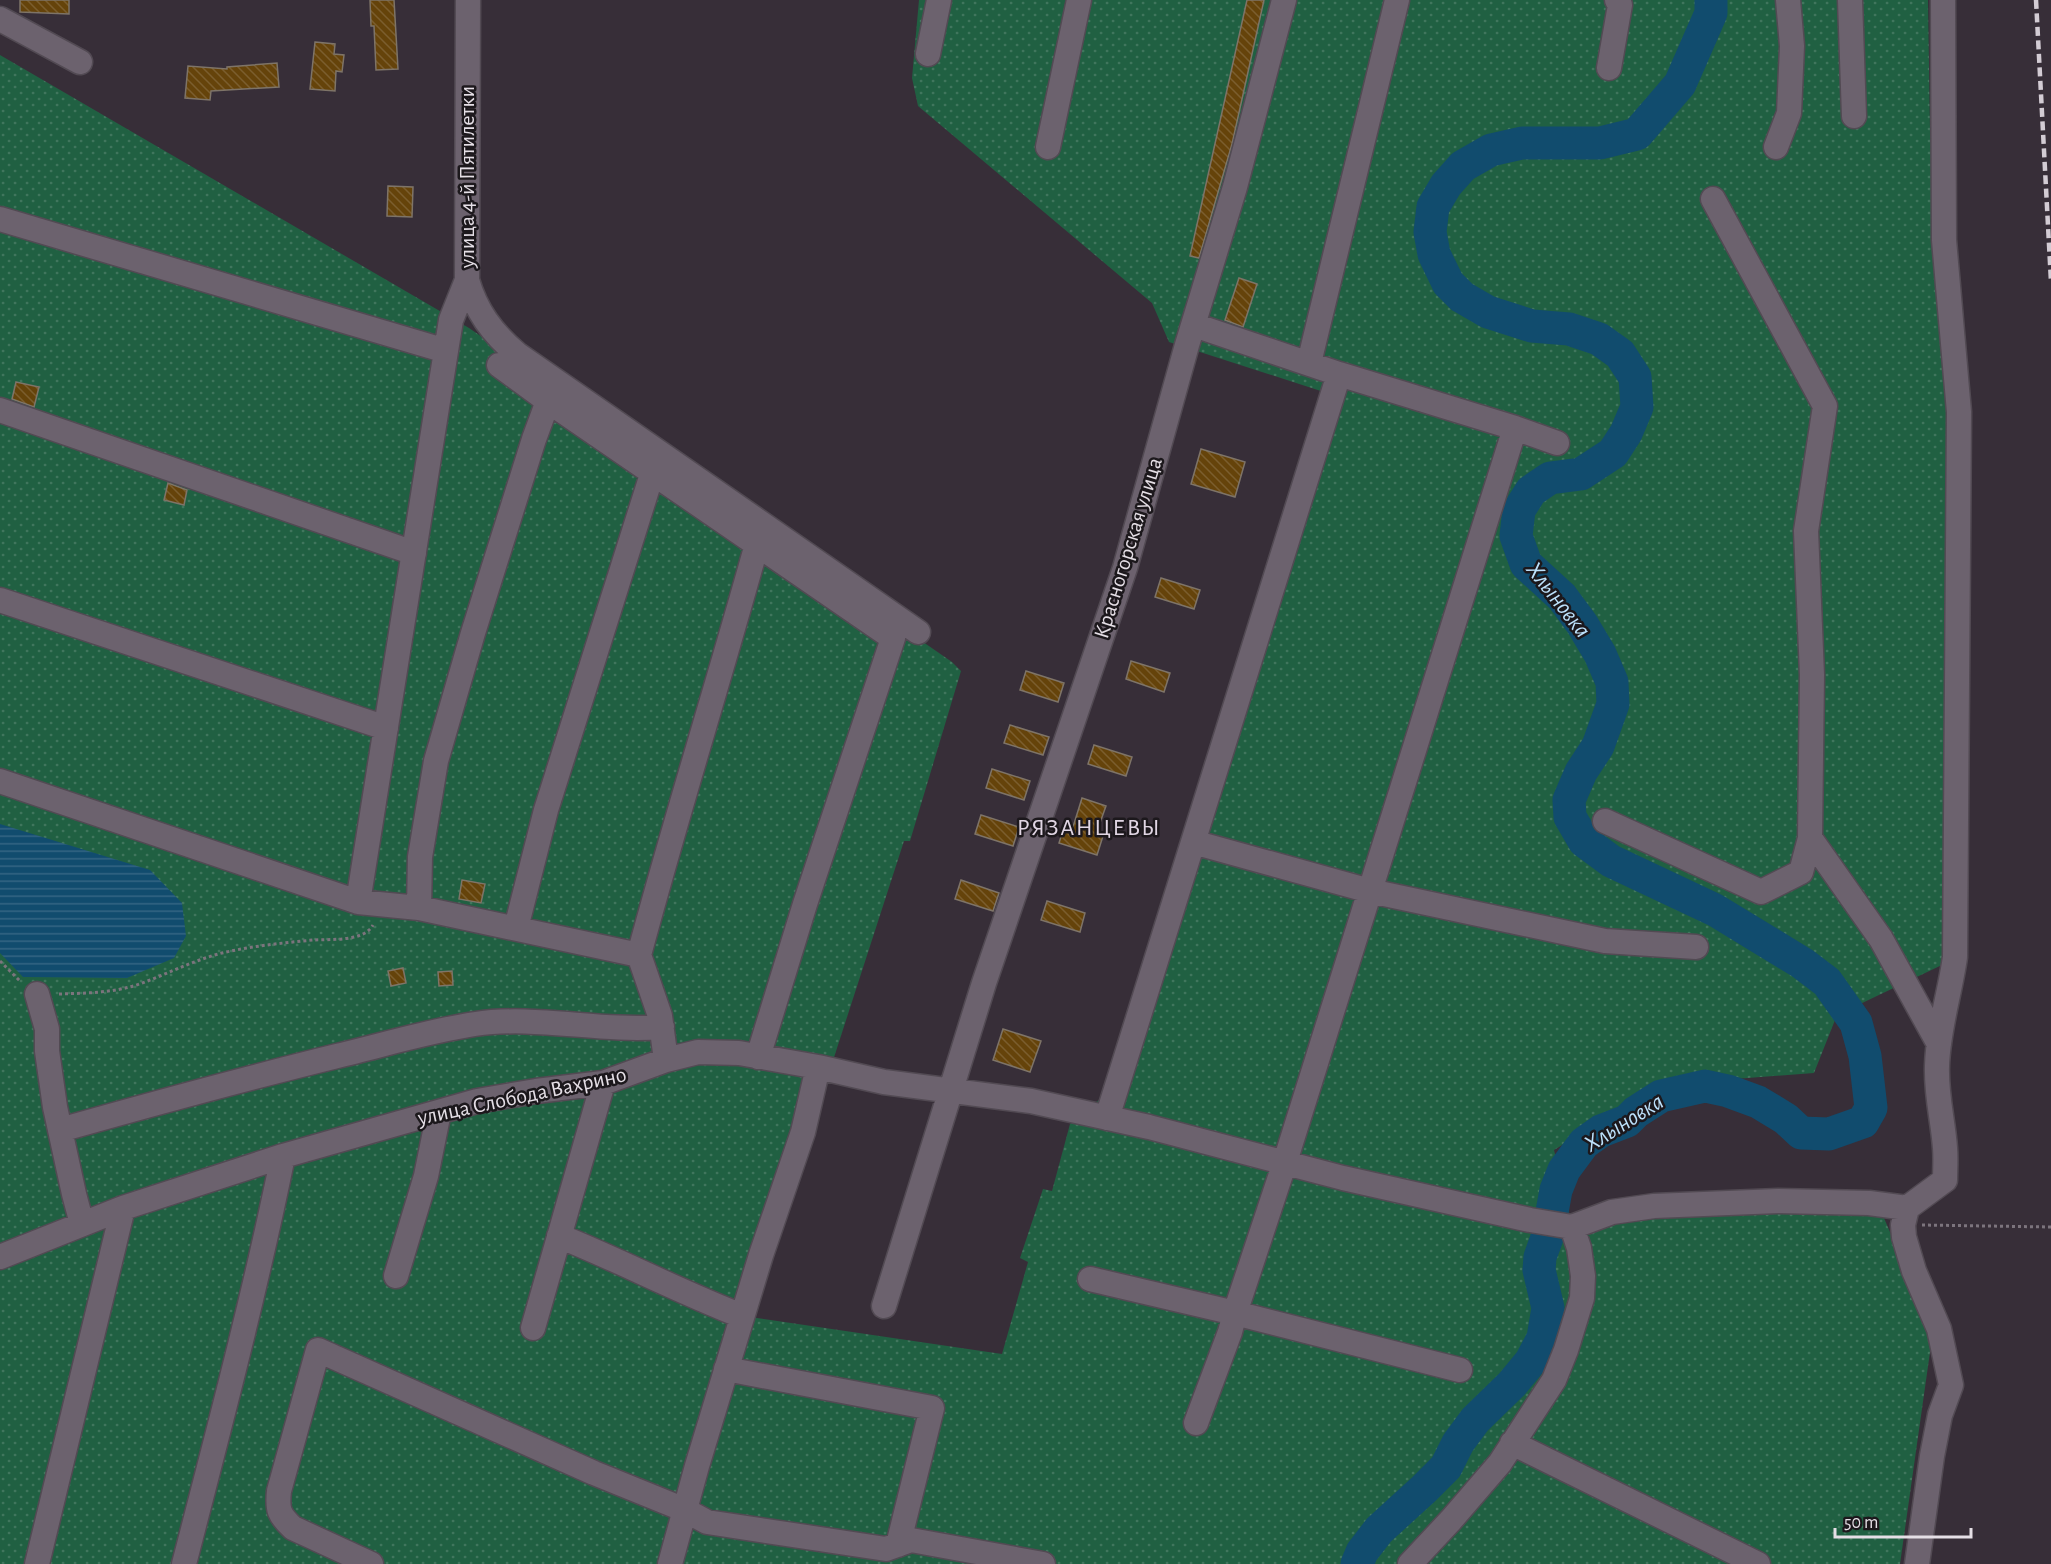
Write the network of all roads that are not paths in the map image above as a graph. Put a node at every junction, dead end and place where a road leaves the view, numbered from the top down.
1 (468, 0) edge
2 (939, 0) edge
3 (1079, 0) edge
4 (1284, 0) edge
5 (1397, 0) edge
6 (1617, 0) edge
7 (1788, 0) edge
8 (1850, 0) edge
9 (1943, 0) edge
10 (0, 19) edge
11 (928, 54) dead end
12 (80, 62) dead end
13 (1609, 68) dead end
14 (1854, 116) dead end
15 (1048, 147) dead end
16 (1776, 147) dead end
17 (1713, 199) dead end
18 (0, 219) edge
19 (467, 280) junction
20 (1194, 325) junction
21 (446, 351) junction
22 (1309, 363) junction
23 (499, 365) dead end
24 (1339, 374) junction
25 (548, 401) junction
26 (0, 410) edge
27 (1515, 428) junction
28 (1557, 443) dead end
29 (653, 471) junction
30 (757, 544) junction
31 (414, 553) junction
32 (0, 600) edge
33 (918, 632) dead end
34 (386, 728) junction
35 (0, 781) edge
36 (1605, 821) dead end
37 (1810, 838) junction
38 (1193, 842) junction
39 (1370, 891) junction
40 (358, 902) junction
41 (419, 908) junction
42 (516, 928) junction
43 (1696, 947) dead end
44 (639, 955) junction
45 (37, 994) road end
46 (662, 1027) junction
47 (1939, 1044) junction
48 (758, 1056) junction
49 (666, 1060) junction
50 (818, 1067) junction
51 (603, 1083) junction
52 (952, 1090) junction
53 (439, 1112) junction
54 (1107, 1118) junction
55 (60, 1130) junction
56 (283, 1156) junction
57 (1285, 1162) junction
58 (123, 1208) junction
59 (1905, 1216) junction
60 (82, 1224) junction
61 (1572, 1227) junction
62 (559, 1236) junction
63 (2, 1262) edge
64 (396, 1276) dead end
65 (1090, 1279) dead end
66 (884, 1306) dead end
67 (1235, 1313) junction
68 (742, 1316) junction
69 (533, 1328) dead end
70 (726, 1369) junction
71 (1460, 1370) dead end
72 (1196, 1423) dead end
73 (1512, 1443) junction
74 (685, 1510) junction
75 (898, 1545) junction
76 (37, 1564) edge
77 (184, 1564) edge
78 (371, 1564) edge
79 (670, 1564) edge
80 (1043, 1564) edge
81 (1410, 1564) edge
82 (1758, 1564) edge
83 (1917, 1564) edge

1 - 19 street, улица 4-й Пятилетки
2 - 11 street
3 - 15 street
4 - 20 street, Красногорская улица
5 - 22 street
6 - 13 street
7 - 16 street
8 - 14 street
9 - 47 street
10 - 12 street
17 - 37 street
18 - 21 street
19 - 21 street, улица 4-й Пятилетки
19 - 33 street
20 - 22 street
20 - 52 street, Красногорская улица
21 - 31 street, улица 4-й Пятилетки
22 - 24 street
23 - 25 street
24 - 27 street
24 - 38 street
25 - 29 street
25 - 41 street
26 - 31 street
27 - 28 street
27 - 39 street
29 - 30 street
29 - 42 street
30 - 44 street
30 - 48 street
31 - 34 street, улица 4-й Пятилетки
32 - 34 street
34 - 40 street, улица 4-й Пятилетки
35 - 40 street
36 - 37 street
37 - 47 street
38 - 39 street
38 - 54 street
39 - 43 street
39 - 57 street
40 - 41 street
41 - 42 street
42 - 44 street
44 - 46 street
45 - 55 street
46 - 49 street
46 - 55 street
47 - 59 street
48 - 49 street, улица Слобода Вахрино
48 - 50 street, улица Слобода Вахрино
49 - 51 street, улица Слобода Вахрино
50 - 52 street, улица Слобода Вахрино
50 - 68 street
51 - 53 street, улица Слобода Вахрино
51 - 62 street
52 - 54 street, улица Слобода Вахрино
52 - 66 street, Красногорская улица
53 - 56 street, улица Слобода Вахрино
53 - 64 street
54 - 57 street, улица Слобода Вахрино
55 - 60 street
56 - 58 street, улица Слобода Вахрино
56 - 77 street
57 - 61 street, улица Слобода Вахрино
57 - 67 street
58 - 60 street, улица Слобода Вахрино
58 - 76 street
59 - 61 street
59 - 83 street
60 - 63 street, улица Слобода Вахрино
61 - 73 street
62 - 68 street
62 - 69 street
65 - 67 street
67 - 71 street
67 - 72 street
68 - 70 street
70 - 74 street
70 - 75 street
73 - 81 street
73 - 82 street
74 - 75 street
74 - 78 street
74 - 79 street
75 - 80 street

